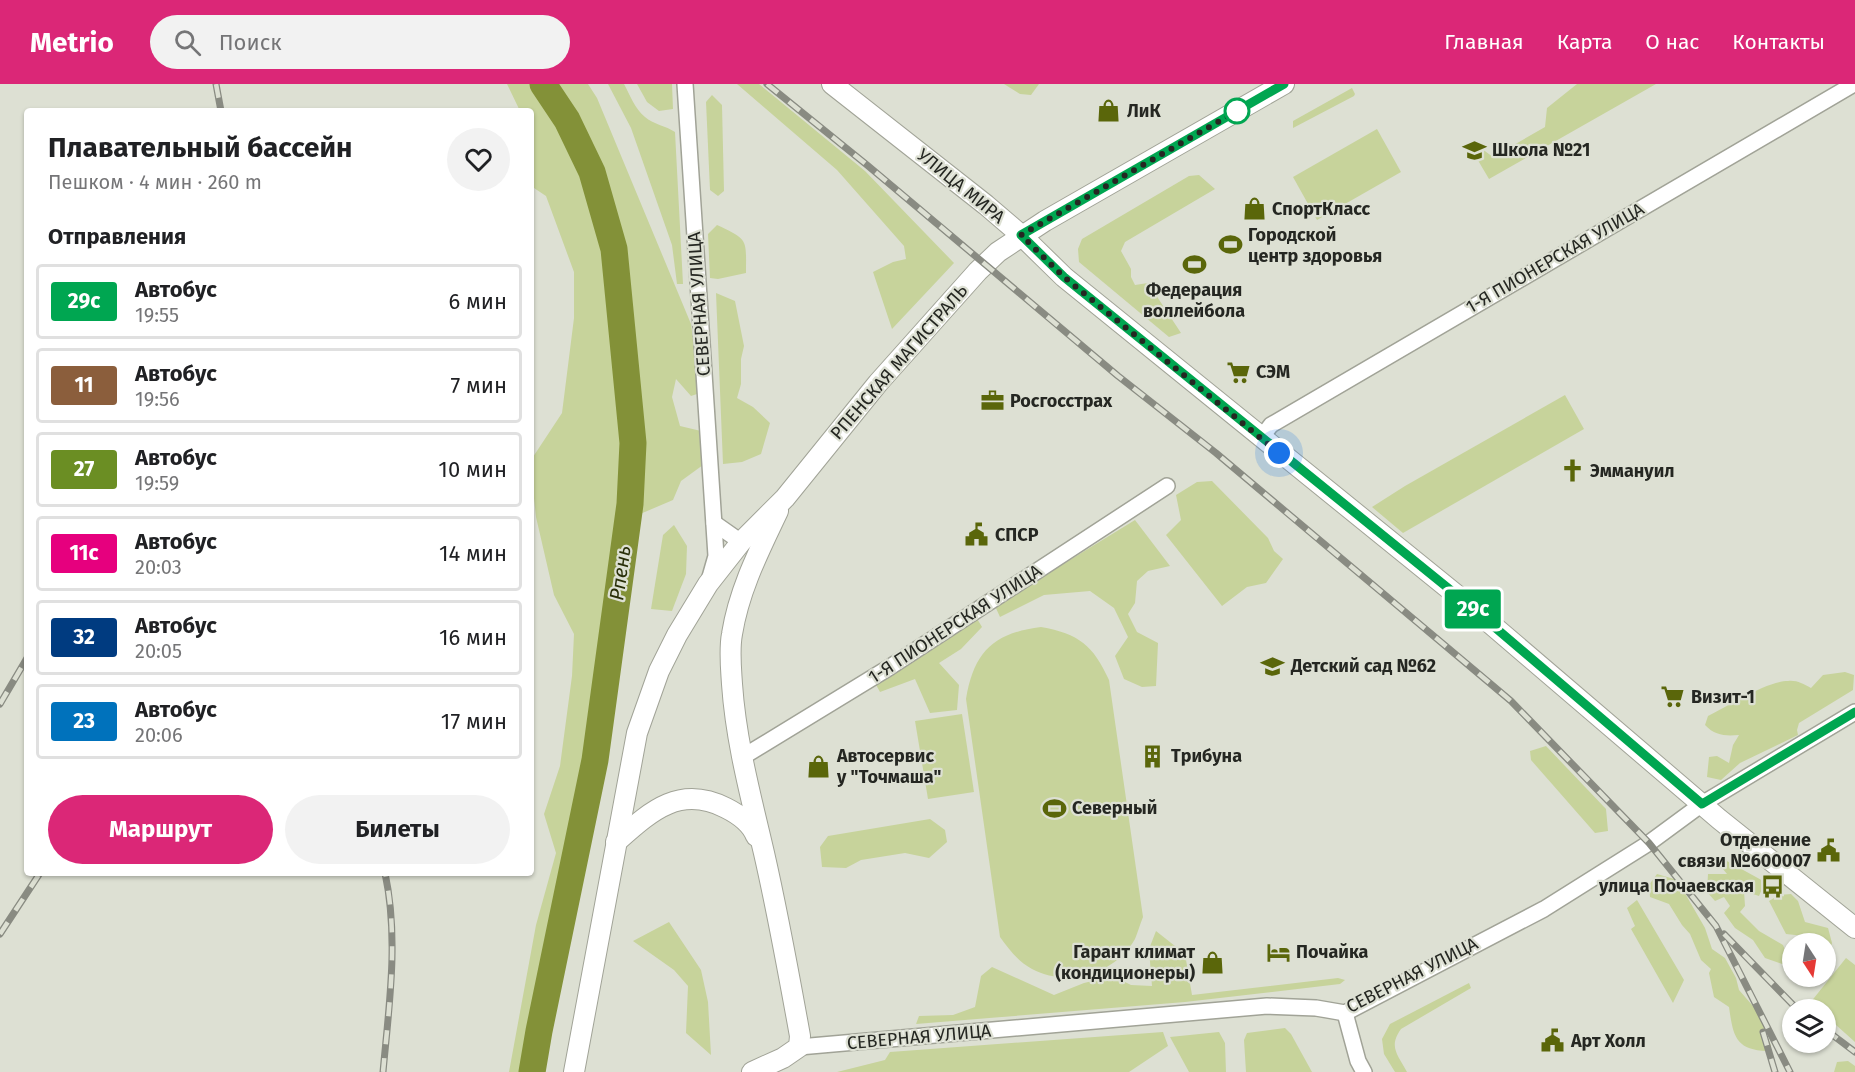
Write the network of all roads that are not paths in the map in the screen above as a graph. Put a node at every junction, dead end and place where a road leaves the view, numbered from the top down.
1 (685, 84) edge
2 (832, 84) edge
3 (1284, 84) edge
4 (1854, 84) edge
5 (1021, 235) junction
6 (1261, 438) junction
7 (1167, 486) dead end
8 (785, 498) junction
9 (714, 523) junction
10 (741, 542) junction
11 (708, 584) junction
12 (1855, 712) edge
13 (741, 758) junction
14 (1702, 804) junction
15 (616, 842) junction
16 (764, 855) junction
17 (1855, 928) edge
18 (1345, 1013) junction
19 (577, 1047) junction
20 (799, 1047) junction
21 (574, 1072) edge
22 (584, 1072) edge
23 (752, 1072) edge
24 (1364, 1072) edge

1 - 9 street, СЕВЕРНАЯ УЛИЦА
2 - 5 main road, УЛИЦА МИРА
3 - 5 main road, УЛИЦА МИРА
4 - 6 street, 1-Я ПИОНЕРСКАЯ УЛИЦА
5 - 6 main road
5 - 8 main road, РПЕНСКАЯ МАГИСТРАЛЬ
6 - 14 main road
7 - 13 street, 1-Я ПИОНЕРСКАЯ УЛИЦА
8 - 10 main road, РПЕНСКАЯ МАГИСТРАЛЬ
8 - 13 main road, РПЕНСКАЯ МАГИСТРАЛЬ
9 - 10 street
9 - 11 street, СЕВЕРНАЯ УЛИЦА
10 - 11 main road, РПЕНСКАЯ МАГИСТРАЛЬ
11 - 15 main road, РПЕНСКАЯ МАГИСТРАЛЬ
12 - 14 street, СЕВЕРНАЯ УЛИЦА
13 - 16 main road, РПЕНСКАЯ МАГИСТРАЛЬ
14 - 17 main road
14 - 18 street, СЕВЕРНАЯ УЛИЦА
15 - 16 main road, РПЕНСКАЯ МАГИСТРАЛЬ
15 - 19 main road, РПЕНСКАЯ МАГИСТРАЛЬ
16 - 20 main road, РПЕНСКАЯ МАГИСТРАЛЬ
18 - 20 street, СЕВЕРНАЯ УЛИЦА
18 - 24 street
19 - 21 main road, РПЕНСКАЯ МАГИСТРАЛЬ
19 - 22 main road, РПЕНСКАЯ МАГИСТРАЛЬ
20 - 23 main road

